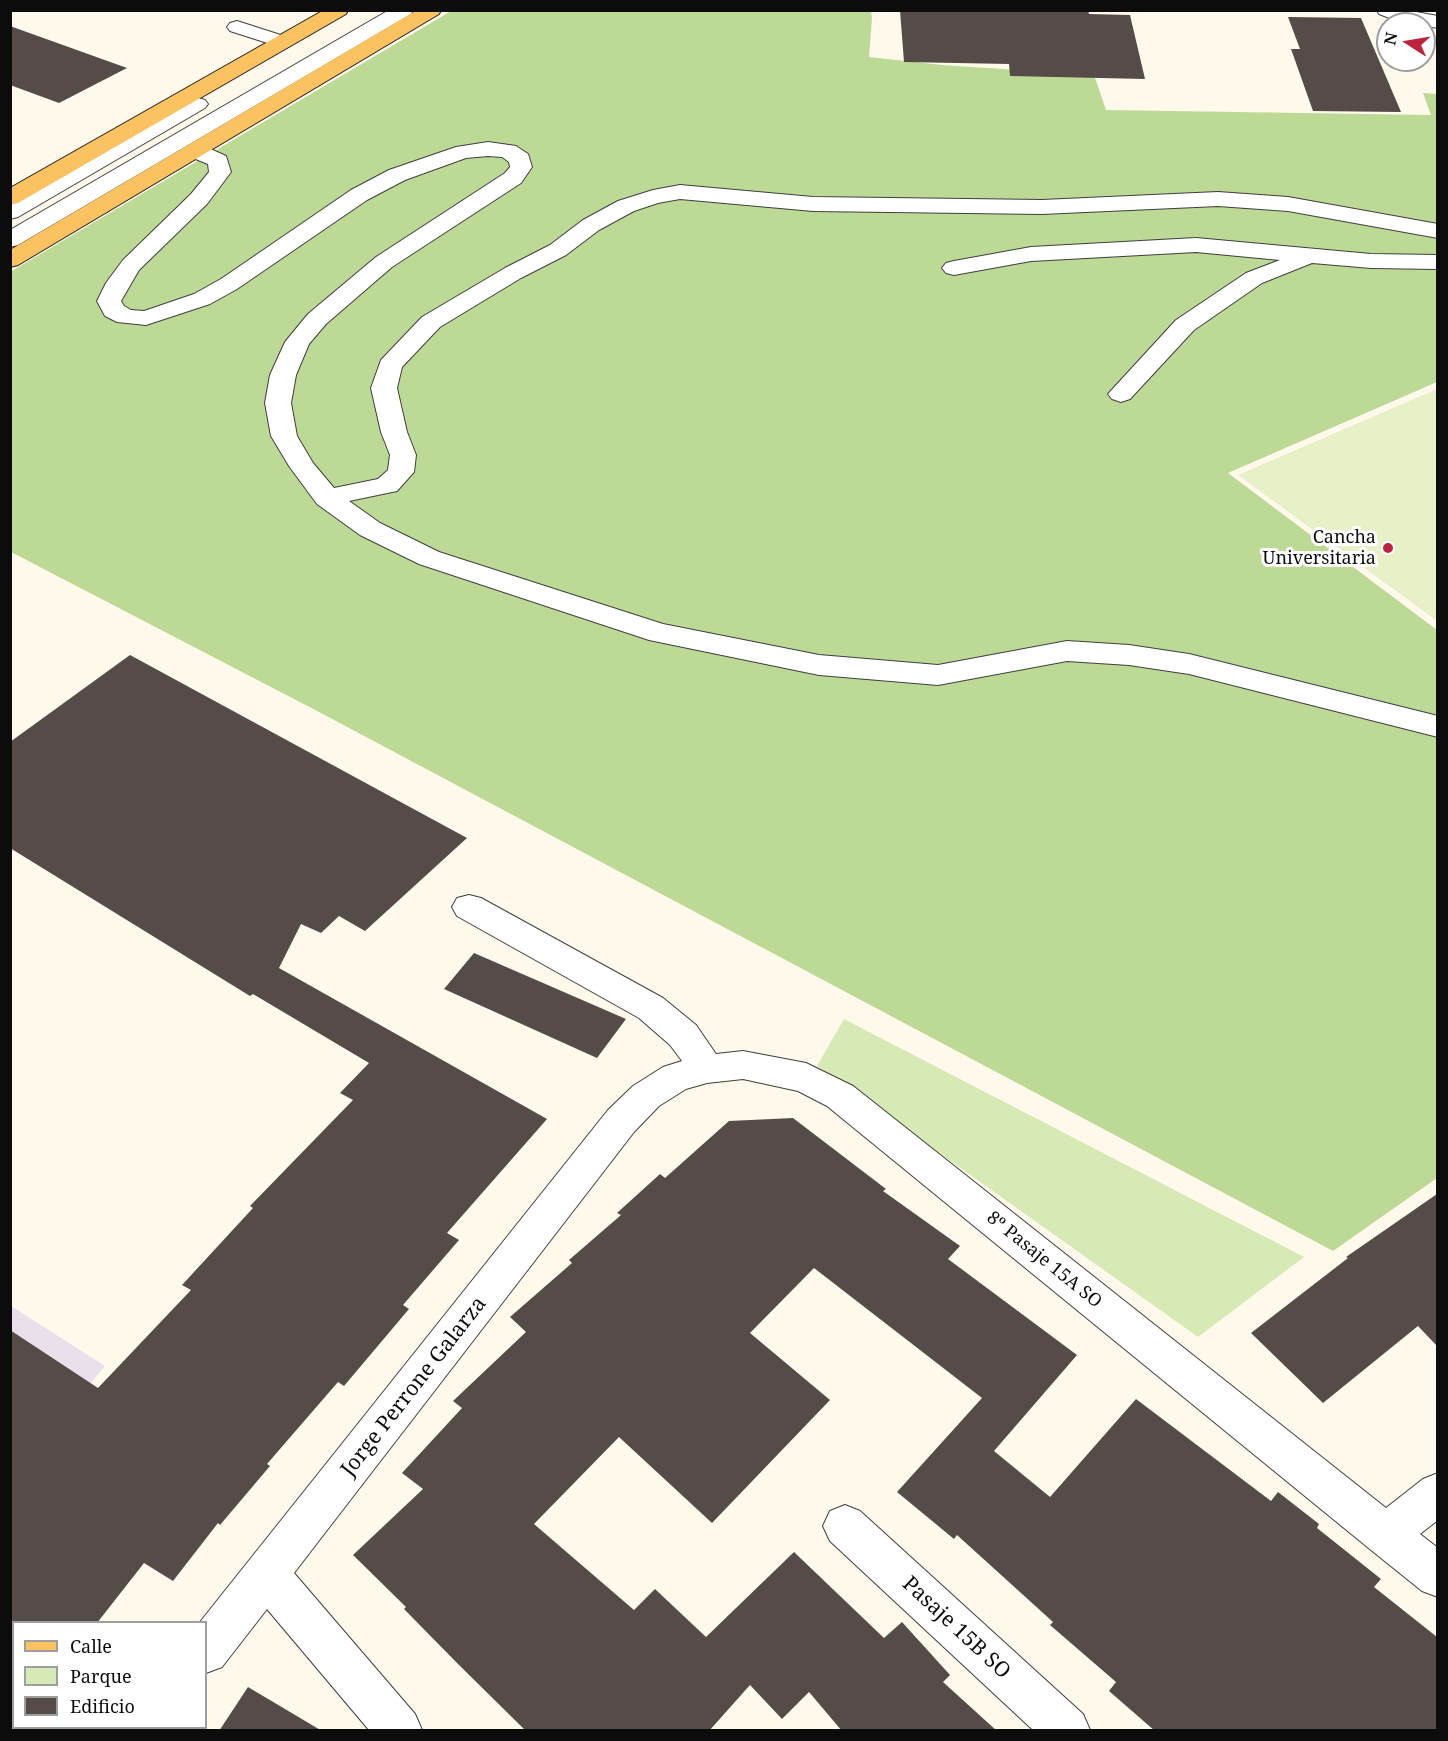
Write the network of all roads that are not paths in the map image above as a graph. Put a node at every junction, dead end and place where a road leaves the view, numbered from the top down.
1 (339, 10) edge
2 (361, 10) edge
3 (404, 10) edge
4 (432, 10) edge
5 (1386, 10) edge
6 (1437, 22) edge
7 (237, 27) dead end
8 (283, 42) junction
9 (196, 151) junction
10 (10, 198) edge
11 (10, 212) edge
12 (1437, 231) edge
13 (10, 240) edge
14 (1310, 256) junction
15 (10, 260) edge
16 (1437, 262) edge
17 (954, 268) dead end
18 (1121, 394) dead end
19 (327, 498) junction
20 (1437, 727) edge
21 (470, 908) dead end
22 (707, 1069) junction
23 (621, 1121) joint
24 (1437, 1493) edge
25 (845, 1526) dead end
26 (1386, 1535) junction
27 (267, 1575) junction
28 (1437, 1576) edge
29 (207, 1650) edge
30 (399, 1731) edge
31 (1067, 1731) edge

1 - 8 main road
2 - 11 street
3 - 13 street
4 - 9 main road
5 - 6 street
7 - 8 street
8 - 10 main road
9 - 15 main road
9 - 19 street
12 - 19 street
14 - 16 street
14 - 17 street
14 - 18 street
19 - 20 street
21 - 22 street
22 - 23 street, 8º Pasaje 15A SO
22 - 26 street, 8º Pasaje 15A SO
23 - 27 street, Jorge Perrone Galarza
24 - 26 street
25 - 31 street, Pasaje 15B SO
26 - 28 street, 8º Pasaje 15A SO
27 - 29 street, Jorge Perrone Galarza
27 - 30 street

